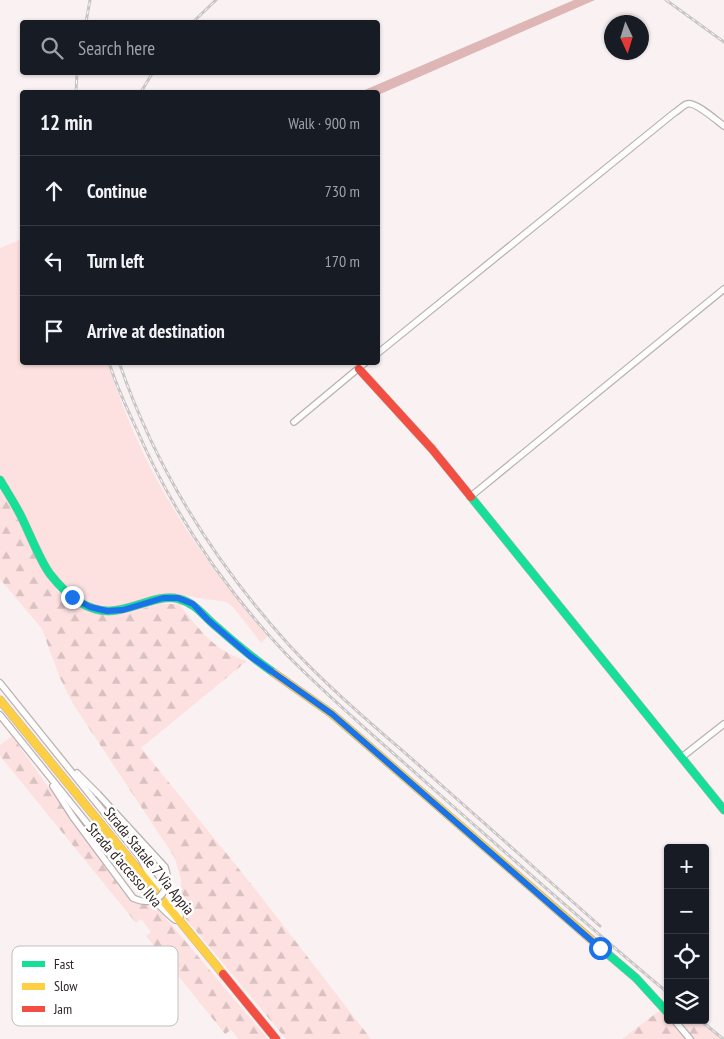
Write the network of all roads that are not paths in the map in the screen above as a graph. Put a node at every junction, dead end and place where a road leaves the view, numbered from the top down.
1 (724, 126) edge
2 (724, 289) edge
3 (380, 351) edge
4 (363, 365) edge
5 (359, 369) junction
6 (294, 422) dead end
7 (0, 480) edge
8 (470, 497) junction
9 (0, 683) edge
10 (0, 700) edge
11 (0, 715) edge
12 (724, 724) edge
13 (52, 748) junction
14 (682, 757) junction
15 (37, 761) junction
16 (724, 810) edge
17 (188, 931) junction
18 (664, 1009) edge
19 (677, 1024) edge
20 (276, 1039) edge
21 (690, 1039) edge

1 - 3 street
2 - 8 street
4 - 5 street
5 - 6 street
5 - 8 street
7 - 18 street
8 - 14 street
9 - 13 street, Strada d'accesso Ilva
10 - 17 street, Strada Statale 7 Via Appia
11 - 15 street, Strada d'accesso Ilva
12 - 14 street
13 - 15 street, bridge
13 - 17 street, Strada d'accesso Ilva
14 - 16 street
15 - 17 street, Strada d'accesso Ilva
17 - 20 street, Strada Statale 7 Via Appia
19 - 21 street

